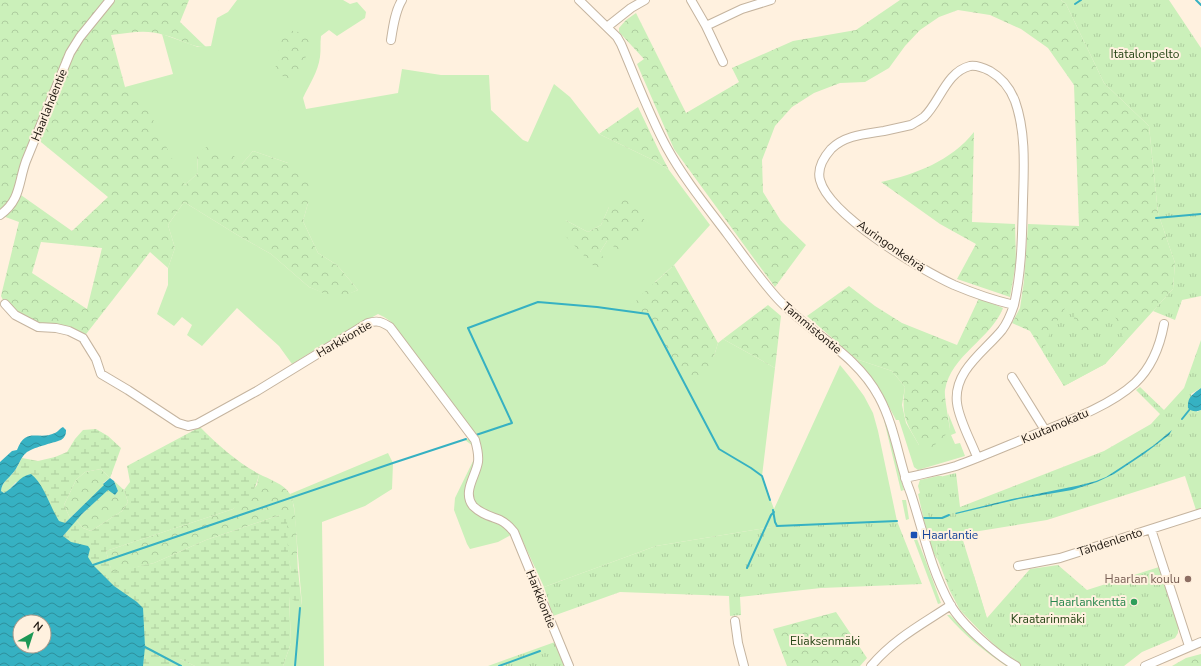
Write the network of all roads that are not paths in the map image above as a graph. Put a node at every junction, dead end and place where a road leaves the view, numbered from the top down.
1 (110, 0) edge
2 (402, 0) edge
3 (579, 0) edge
4 (645, 0) edge
5 (691, 0) edge
6 (771, 0) edge
7 (706, 26) junction
8 (607, 27) junction
9 (390, 40) dead end
10 (723, 62) dead end
11 (0, 215) edge
12 (5, 304) dead end
13 (1014, 305) junction
14 (1164, 324) dead end
15 (1012, 377) dead end
16 (1045, 430) junction
17 (977, 457) junction
18 (906, 478) junction
19 (1201, 513) edge
20 (1151, 529) junction
21 (1018, 566) dead end
22 (951, 605) junction
23 (735, 621) dead end
24 (1201, 642) edge
25 (1189, 646) junction
26 (569, 666) edge
27 (744, 666) edge
28 (871, 666) edge
29 (1016, 666) edge
30 (1145, 666) edge

1 - 11 street, Haarlahdentie
2 - 9 street
3 - 8 street, Tammistontie
4 - 8 street
5 - 7 street
6 - 7 street
7 - 10 street
8 - 18 street, Tammistontie
12 - 26 street, Harkkiontie
13 - 13 street, Auringonkehrä
13 - 17 street, Auringonkehrä
14 - 16 street, Kuutamokatu
15 - 16 street
16 - 17 street, Kuutamokatu
17 - 18 street, Kuutamokatu
18 - 22 street, Tammistontie
19 - 20 street, Tähdenlento
20 - 21 street, Tähdenlento
20 - 25 street
22 - 28 street
22 - 29 street, Tammistontie
23 - 27 street
24 - 25 street
25 - 30 street

